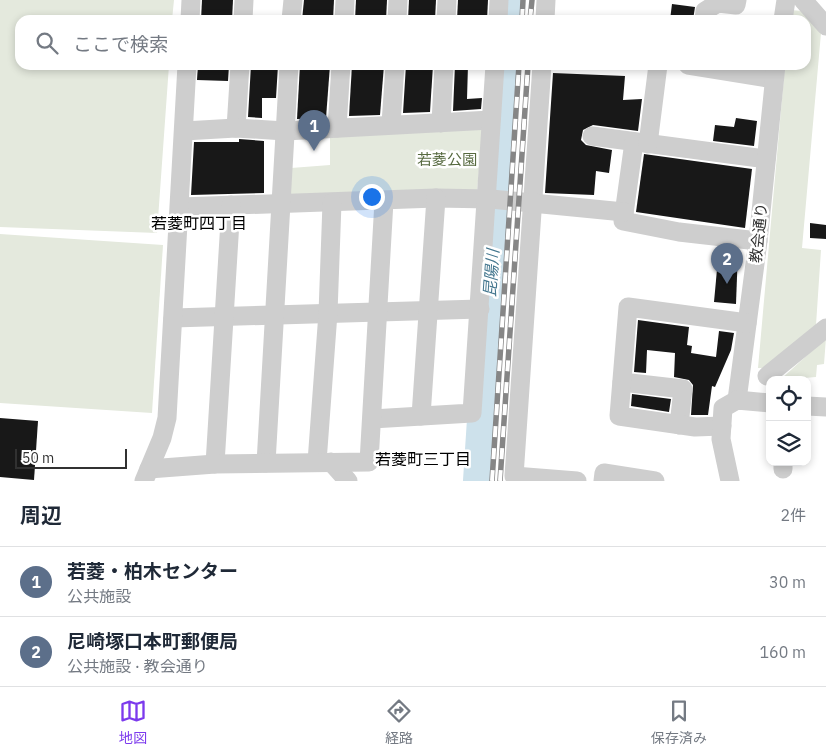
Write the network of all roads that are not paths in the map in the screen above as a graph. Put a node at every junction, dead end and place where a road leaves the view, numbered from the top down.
1 (191, 0) edge
2 (244, 0) edge
3 (292, 0) edge
4 (345, 0) edge
5 (398, 0) edge
6 (447, 0) edge
7 (499, 0) edge
8 (546, 0) edge
9 (737, 0) edge
10 (786, 0) edge
11 (803, 0) edge
12 (190, 15) edge
13 (243, 15) edge
14 (291, 15) edge
15 (344, 15) edge
16 (397, 15) edge
17 (446, 15) edge
18 (498, 15) edge
19 (545, 15) edge
20 (704, 15) edge
21 (784, 15) edge
22 (826, 26) edge
23 (188, 70) edge
24 (240, 70) edge
25 (289, 70) edge
26 (341, 70) edge
27 (394, 70) edge
28 (444, 70) edge
29 (495, 70) edge
30 (542, 70) edge
31 (657, 70) edge
32 (748, 70) edge
33 (775, 72) edge
34 (491, 120) junction
35 (441, 123) junction
36 (391, 124) junction
37 (236, 128) junction
38 (337, 128) junction
39 (184, 131) junction
40 (285, 131) junction
41 (592, 136) dead end
42 (641, 143) junction
43 (766, 158) junction
44 (436, 198) junction
45 (493, 199) junction
46 (384, 201) junction
47 (281, 203) junction
48 (332, 203) junction
49 (534, 203) junction
50 (231, 205) junction
51 (180, 207) junction
52 (624, 212) junction
53 (758, 241) junction
54 (480, 309) junction
55 (428, 311) junction
56 (378, 312) junction
57 (328, 313) junction
58 (274, 315) junction
59 (224, 316) junction
60 (173, 318) junction
61 (747, 323) junction
62 (826, 328) edge
63 (767, 376) dead end
64 (622, 382) junction
65 (737, 400) junction
66 (766, 403) edge
67 (811, 406) edge
68 (826, 407) edge
69 (421, 416) junction
70 (372, 420) junction
71 (679, 425) junction
72 (722, 426) junction
73 (324, 462) junction
74 (266, 463) junction
75 (215, 464) junction
76 (147, 475) edge
77 (348, 481) edge
78 (577, 481) edge
79 (603, 481) edge
80 (655, 481) edge
81 (730, 481) edge

1 - 12 street
2 - 13 street
3 - 14 street
4 - 15 street
5 - 16 street
6 - 17 street
7 - 18 street
8 - 19 street
9 - 20 street
10 - 21 street
11 - 22 street
23 - 39 street
24 - 37 street
25 - 40 street
26 - 38 street
27 - 36 street
28 - 35 street
29 - 34 street
30 - 49 street
31 - 42 street
32 - 33 street
33 - 43 street, 教会通り
34 - 35 street
34 - 45 street
35 - 36 street
36 - 38 street
37 - 39 street
37 - 40 street
38 - 40 street
39 - 51 street
40 - 47 street
41 - 42 street
42 - 43 street
42 - 52 street
43 - 53 street, 教会通り
44 - 45 street
44 - 46 street
44 - 55 street
45 - 49 street
45 - 54 street
46 - 48 street
46 - 56 street
47 - 48 street
47 - 50 street
47 - 58 street
48 - 57 street
49 - 52 street
49 - 78 street
50 - 51 street
50 - 59 street
51 - 60 street
52 - 53 street
53 - 61 street, 教会通り
54 - 55 street
54 - 69 street
55 - 56 street
55 - 69 street
56 - 57 street
56 - 70 street
57 - 58 street
57 - 73 street
58 - 59 street
58 - 74 street
59 - 60 street
59 - 75 street
60 - 76 street
61 - 64 street
61 - 65 street, 教会通り
62 - 63 street
64 - 71 street
64 - 71 street
65 - 66 street
65 - 72 street
67 - 68 street
69 - 70 street
70 - 73 street
71 - 72 street
72 - 81 street
73 - 74 street
73 - 77 street
74 - 75 street
75 - 76 street
79 - 80 street

